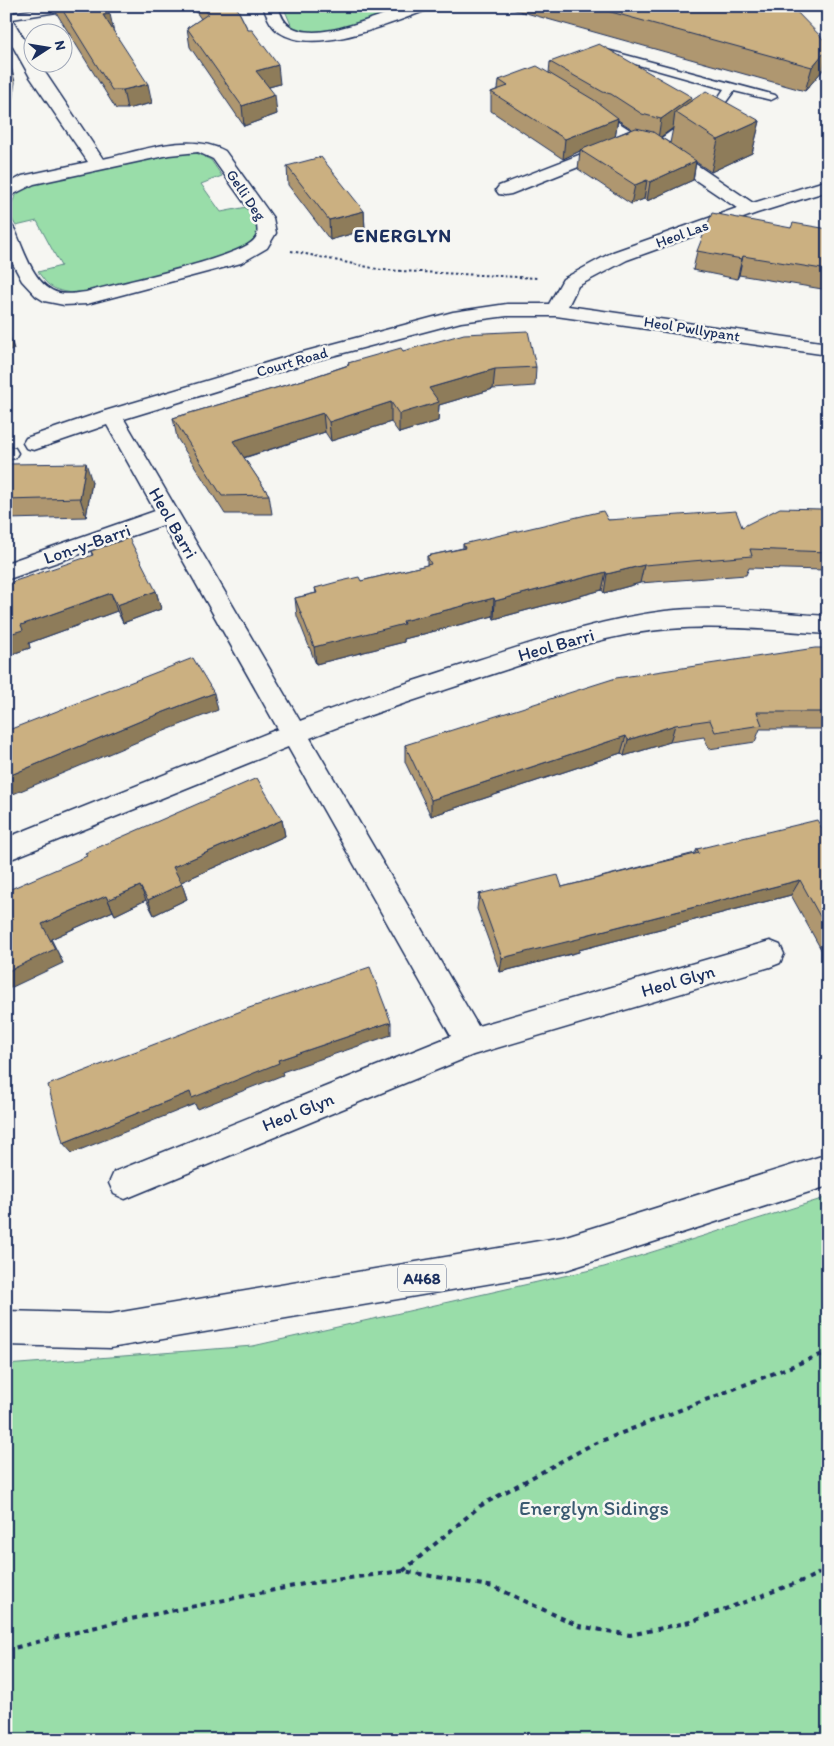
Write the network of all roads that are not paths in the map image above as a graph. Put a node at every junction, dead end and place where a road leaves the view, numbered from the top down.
1 (76, 6) edge
2 (270, 6) edge
3 (425, 6) edge
4 (8, 26) edge
5 (607, 53) edge
6 (731, 87) junction
7 (771, 97) dead end
8 (598, 116) edge
9 (632, 139) junction
10 (657, 146) junction
11 (98, 164) junction
12 (828, 184) edge
13 (505, 190) dead end
14 (6, 193) edge
15 (751, 209) junction
16 (6, 230) edge
17 (556, 310) junction
18 (828, 349) edge
19 (112, 416) junction
20 (34, 443) dead end
21 (169, 516) junction
22 (6, 572) edge
23 (828, 625) edge
24 (296, 734) junction
25 (6, 850) edge
26 (770, 954) dead end
27 (471, 1042) junction
28 (828, 1170) edge
29 (125, 1183) dead end
30 (6, 1328) edge

1 - 4 lane
2 - 3 street
4 - 11 street
5 - 6 lane
6 - 7 lane
6 - 10 lane
8 - 9 street
9 - 10 street
9 - 13 street
10 - 15 street
11 - 14 street, Gelli Deg
11 - 16 street, Gelli Deg
12 - 15 street, Heol Las
15 - 17 street, Heol Las
17 - 18 street, Heol Pwllypant
17 - 19 street, Court Road
19 - 20 street, Court Road
19 - 21 street, Heol Barri
21 - 22 street, Lon-y-Barri
21 - 24 street, Heol Barri
23 - 24 street, Heol Barri
24 - 25 street, Heol Barri
24 - 27 street
26 - 27 street, Heol Glyn
27 - 29 street, Heol Glyn
28 - 30 street, A468

